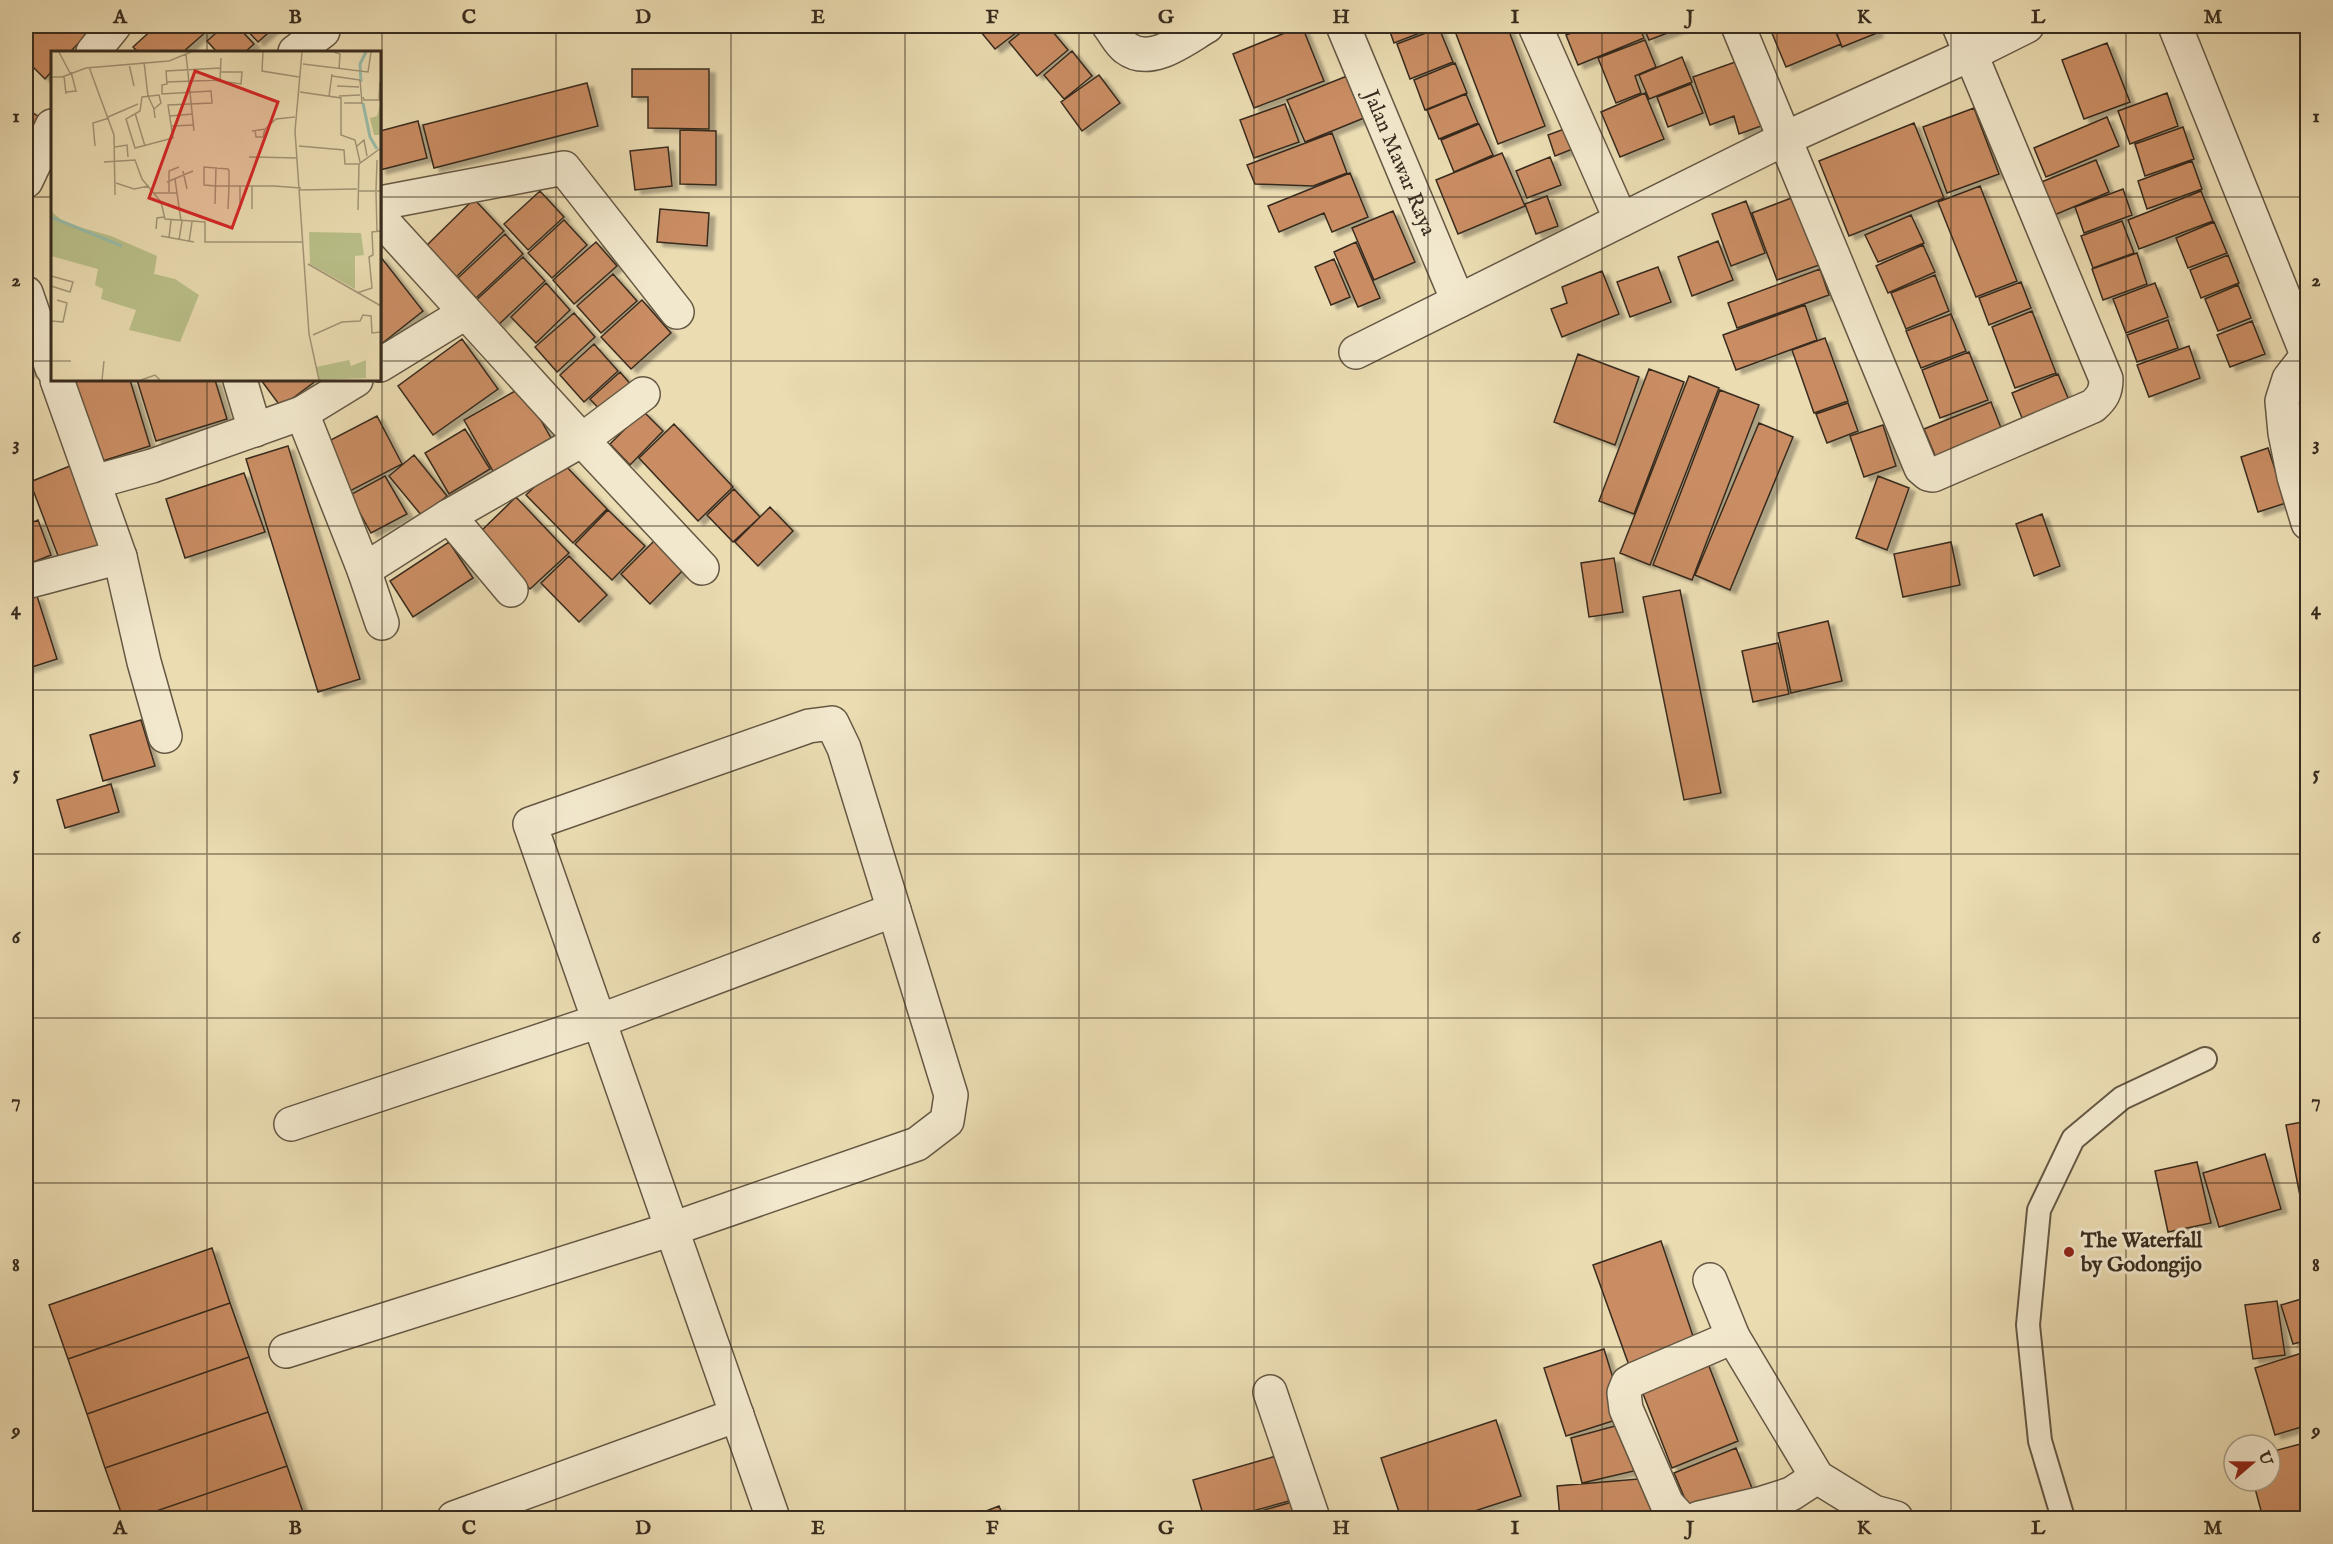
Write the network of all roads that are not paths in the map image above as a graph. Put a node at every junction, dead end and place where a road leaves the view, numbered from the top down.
1 (1109, 26) edge
2 (1207, 26) edge
3 (1343, 26) edge
4 (1535, 26) edge
5 (1738, 26) edge
6 (2027, 26) edge
7 (2175, 26) edge
8 (323, 31) dead end
9 (1965, 40) edge
10 (296, 51) edge
11 (51, 128) edge
12 (1786, 138) junction
13 (26, 181) edge
14 (381, 203) edge
15 (381, 219) edge
16 (1621, 220) junction
17 (26, 293) edge
18 (1458, 301) junction
19 (677, 312) dead end
20 (465, 313) junction
21 (1356, 352) dead end
22 (2307, 356) edge
23 (381, 364) edge
24 (51, 365) edge
25 (57, 381) edge
26 (240, 381) edge
27 (354, 381) edge
28 (643, 394) dead end
29 (302, 412) junction
30 (255, 430) junction
31 (582, 440) junction
32 (2301, 475) edge
33 (94, 482) junction
34 (449, 516) junction
35 (2307, 523) edge
36 (120, 557) junction
37 (702, 568) dead end
38 (364, 570) junction
39 (26, 582) edge
40 (511, 590) dead end
41 (382, 623) dead end
42 (165, 736) dead end
43 (894, 910) junction
44 (599, 1021) junction
45 (2205, 1059) dead end
46 (291, 1124) dead end
47 (672, 1229) junction
48 (1710, 1280) dead end
49 (1733, 1337) junction
50 (286, 1351) dead end
51 (1270, 1392) dead end
52 (737, 1415) junction
53 (1817, 1477) junction
54 (454, 1518) edge
55 (773, 1518) edge
56 (1313, 1518) edge
57 (1680, 1518) edge
58 (1699, 1518) edge
59 (1896, 1518) edge
60 (2063, 1518) edge

1 - 2 street
3 - 18 street, Jalan Mawar Raya
4 - 16 street
5 - 12 street
6 - 9 street
7 - 22 street
8 - 10 street
9 - 12 street
9 - 12 street
11 - 13 street
12 - 16 street
14 - 19 street
15 - 20 street
16 - 18 street
17 - 24 street
18 - 21 street
20 - 23 street
20 - 31 street
22 - 32 street
25 - 33 street
26 - 30 street
27 - 29 street
28 - 31 street
29 - 30 street
29 - 38 street
30 - 33 street
31 - 34 street
31 - 37 street
32 - 35 street
33 - 36 street
34 - 38 street
34 - 40 street
36 - 39 street
36 - 42 street
38 - 41 street
43 - 44 street
43 - 44 street
43 - 47 street
44 - 46 street
44 - 47 street
45 - 60 lane
47 - 50 street
47 - 52 street
48 - 49 street
49 - 53 street
49 - 57 street
51 - 56 street
52 - 54 street
52 - 55 street
53 - 58 street
53 - 59 street

